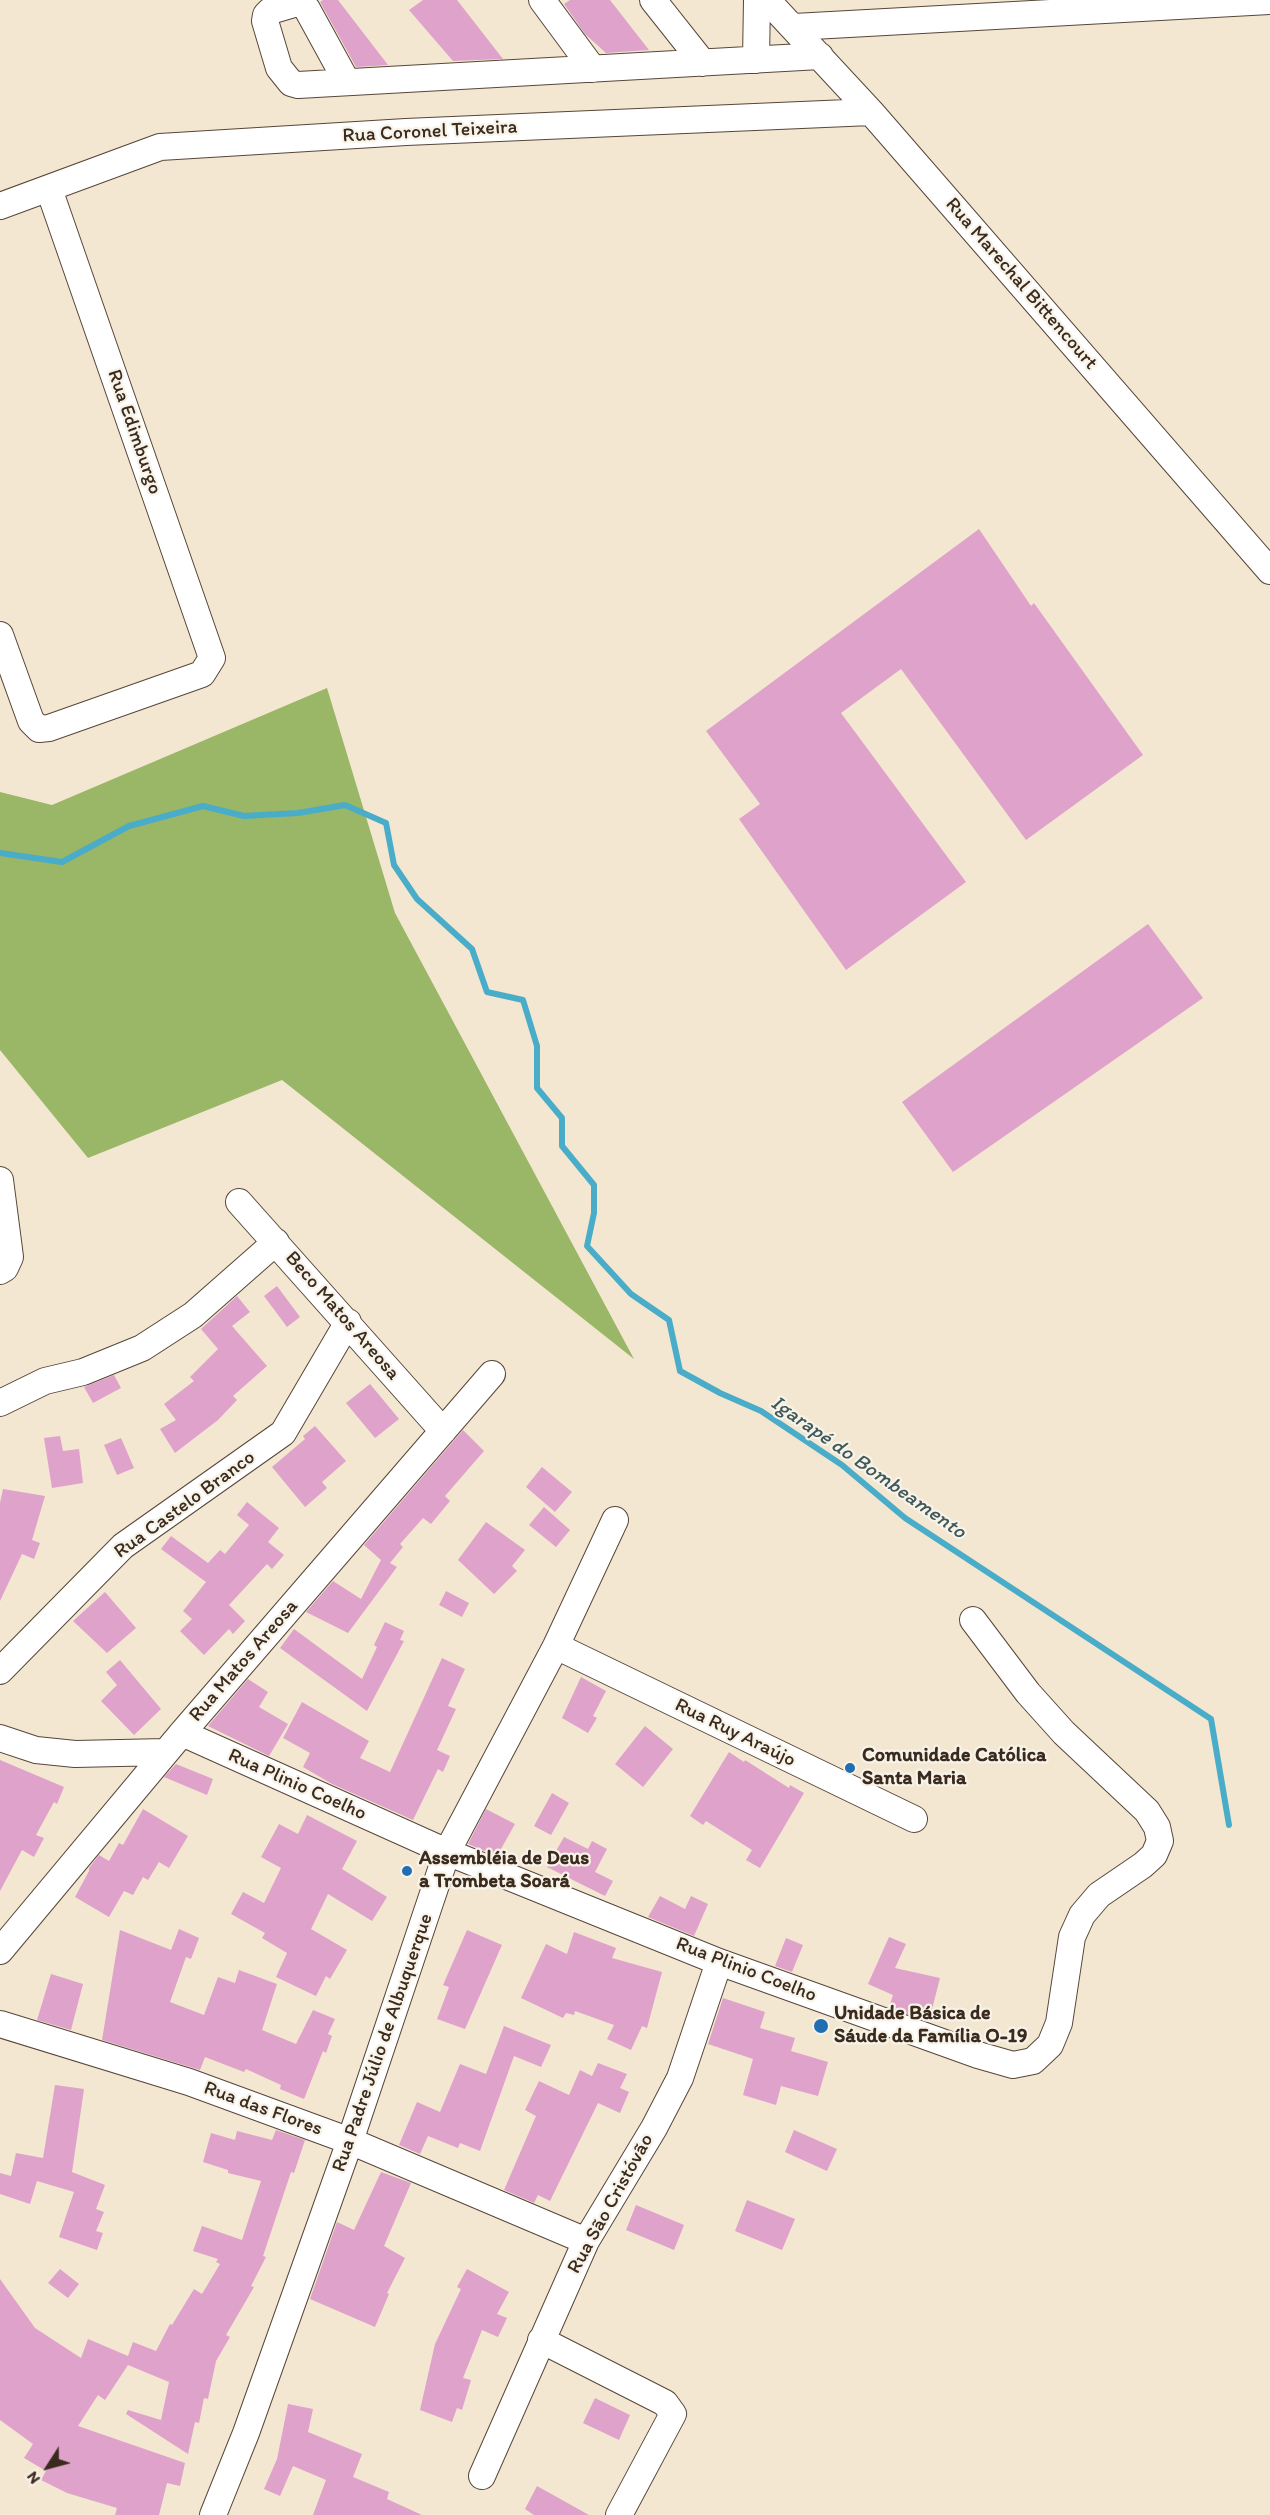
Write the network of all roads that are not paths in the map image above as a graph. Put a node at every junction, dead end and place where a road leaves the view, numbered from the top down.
1 (542, 0) edge
2 (653, 0) edge
3 (757, 0) edge
4 (767, 0) edge
5 (1270, 1) edge
6 (794, 27) junction
7 (820, 56) junction
8 (756, 60) junction
9 (702, 63) junction
10 (593, 69) junction
11 (347, 82) dead end
12 (871, 112) junction
13 (49, 189) junction
14 (0, 206) edge
15 (1270, 571) edge
16 (0, 636) edge
17 (0, 1180) edge
18 (239, 1202) dead end
19 (276, 1242) junction
20 (0, 1272) edge
21 (348, 1322) junction
22 (492, 1374) dead end
23 (0, 1403) edge
24 (443, 1431) junction
25 (615, 1520) dead end
26 (973, 1620) dead end
27 (555, 1646) junction
28 (0, 1671) edge
29 (182, 1733) junction
30 (0, 1738) edge
31 (165, 1752) junction
32 (914, 1819) dead end
33 (447, 1852) junction
34 (0, 1951) edge
35 (719, 1962) junction
36 (0, 2024) edge
37 (350, 2141) junction
38 (586, 2241) junction
39 (541, 2340) junction
40 (482, 2476) dead end
41 (213, 2515) edge
42 (620, 2515) edge

1 - 10 street
2 - 9 street
3 - 8 street
4 - 6 street, Rua Marechal Bittencourt
5 - 6 street
6 - 7 street, Rua Marechal Bittencourt
7 - 8 street
7 - 12 street, Rua Marechal Bittencourt
8 - 9 street
9 - 10 street
10 - 11 street
12 - 13 street, Rua Coronel Teixeira
12 - 15 street, Rua Marechal Bittencourt
13 - 14 street, Rua Coronel Teixeira
13 - 16 street, Rua Edimburgo
17 - 20 street
18 - 19 street, Beco Matos Areosa
19 - 21 street, Beco Matos Areosa
19 - 23 street
21 - 24 street, Beco Matos Areosa
21 - 28 street, Rua Castelo Branco
22 - 24 street, Rua Matos Areosa
24 - 29 street, Rua Matos Areosa
25 - 27 street, Rua Padre Júlio de Albuquerque
26 - 35 street, Rua Plinio Coelho
27 - 32 street, Rua Ruy Araújo
27 - 33 street, Rua Padre Júlio de Albuquerque
29 - 31 street, Rua Matos Areosa
29 - 33 street, Rua Plinio Coelho
30 - 31 street
31 - 34 street, Rua Matos Areosa
33 - 35 street, Rua Plinio Coelho
33 - 37 street, Rua Padre Júlio de Albuquerque
35 - 38 street, Rua São Cristóvão
36 - 37 street, Rua das Flores
37 - 38 street, Rua das Flores
37 - 41 street, Rua Padre Júlio de Albuquerque
38 - 39 street, Rua São Cristóvão
39 - 40 street, Rua São Cristóvão
39 - 42 street

